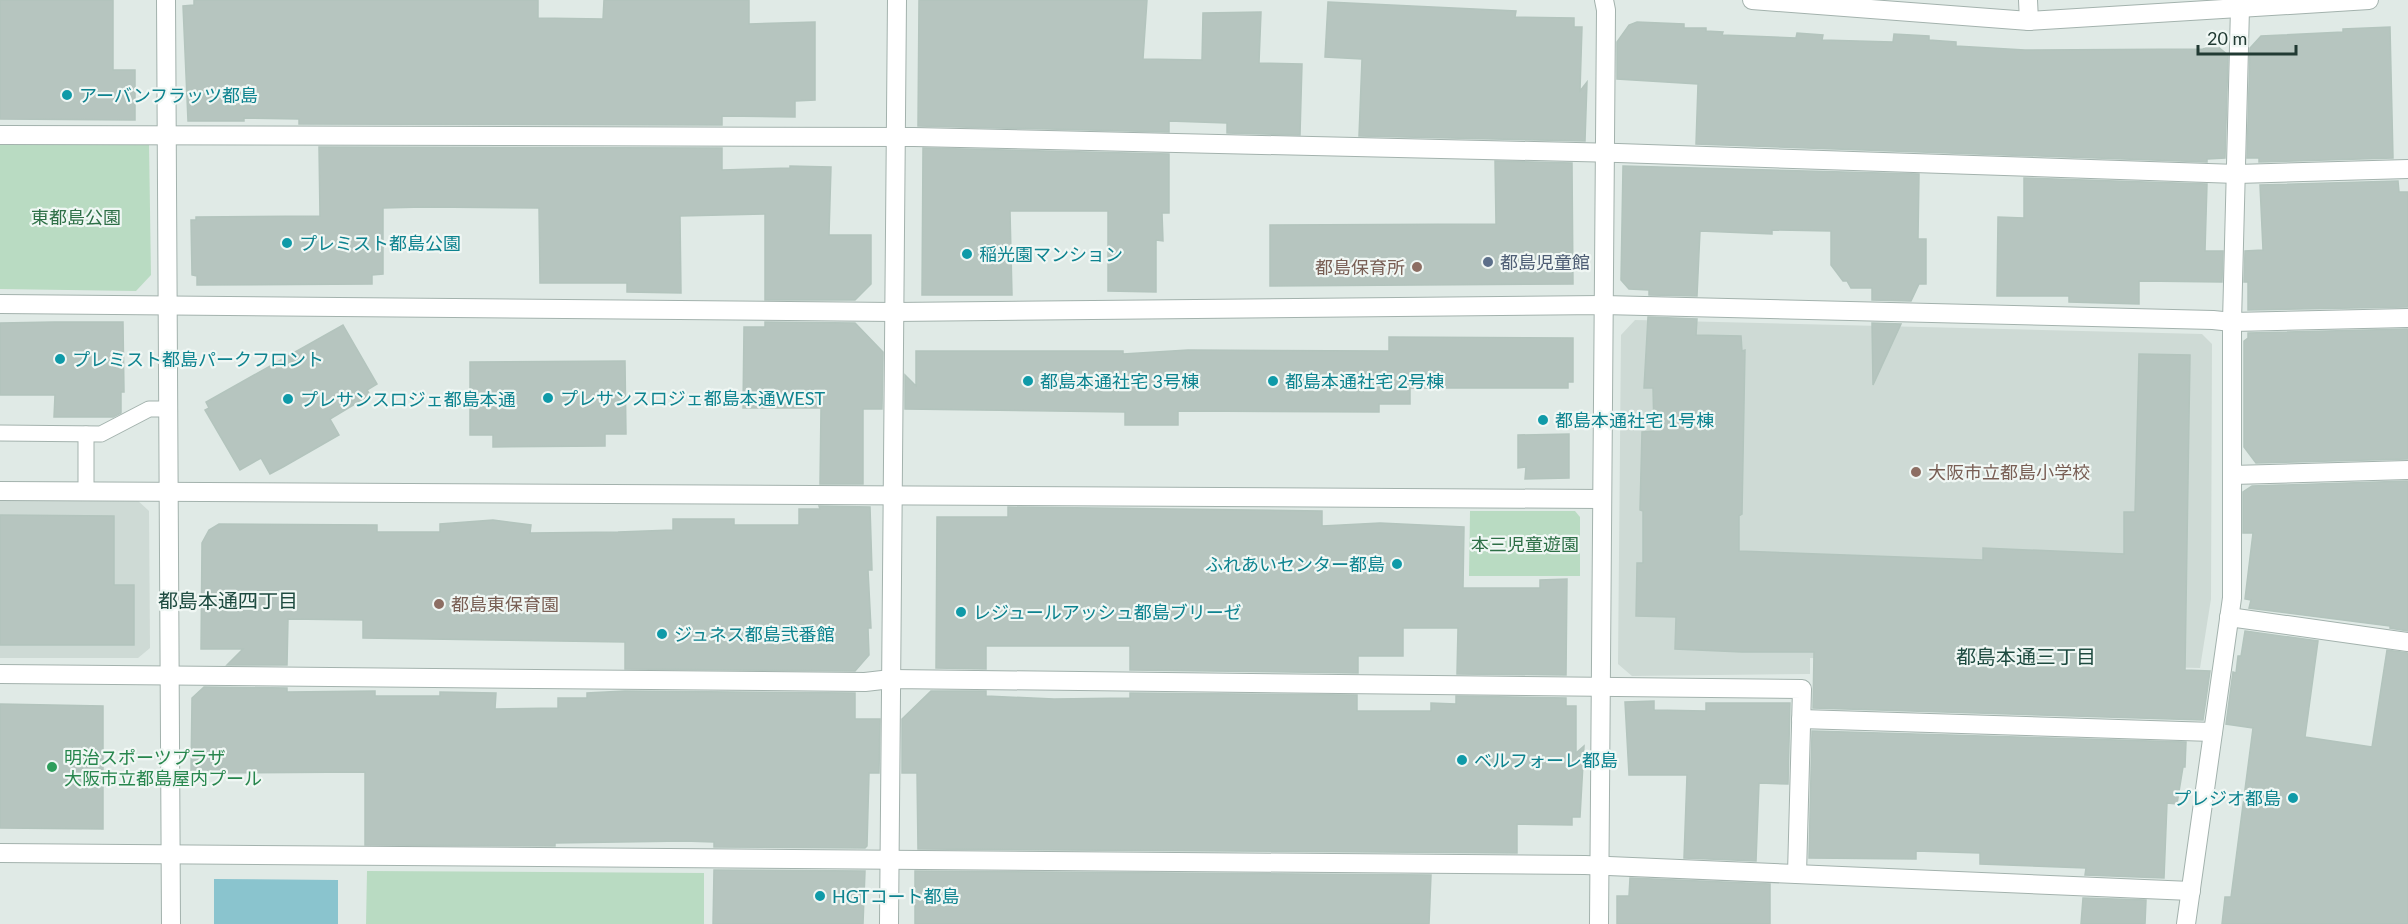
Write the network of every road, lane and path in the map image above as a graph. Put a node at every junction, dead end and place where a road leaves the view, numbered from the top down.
1 (166, 0) edge
2 (897, 0) edge
3 (1604, 0) edge
4 (1752, 0) edge
5 (2028, 0) edge
6 (2357, 0) edge
7 (2240, 8) junction
8 (2029, 21) junction
9 (0, 135) edge
10 (165, 136) junction
11 (896, 137) junction
12 (1605, 153) junction
13 (2408, 170) edge
14 (2237, 174) junction
15 (0, 304) edge
16 (167, 305) junction
17 (1603, 305) junction
18 (894, 312) junction
19 (2408, 318) edge
20 (2232, 322) junction
21 (168, 409) junction
22 (0, 433) edge
23 (86, 434) junction
24 (2408, 470) edge
25 (2232, 475) junction
26 (0, 490) edge
27 (86, 491) junction
28 (168, 491) junction
29 (893, 495) junction
30 (1601, 499) junction
31 (2229, 617) junction
32 (2408, 642) edge
33 (0, 674) edge
34 (169, 675) junction
35 (891, 679) junction
36 (1600, 688) junction
37 (1801, 719) junction
38 (2213, 732) junction
39 (0, 853) edge
40 (170, 854) junction
41 (889, 860) junction
42 (1599, 865) junction
43 (1797, 874) junction
44 (2191, 891) junction
45 (171, 924) edge
46 (889, 924) edge
47 (1599, 924) edge
48 (2186, 924) edge

1 - 10 street
2 - 11 street
3 - 12 street
4 - 8 street
5 - 8 street
6 - 7 street
7 - 8 street
7 - 14 street
9 - 10 street
10 - 11 street
10 - 16 street
11 - 12 street
11 - 18 street
12 - 14 street
12 - 17 street
13 - 14 street
14 - 20 street
15 - 16 street
16 - 18 street
16 - 21 street
17 - 18 street
17 - 20 street
17 - 30 street
18 - 29 street
19 - 20 street
20 - 25 street
21 - 23 lane
21 - 28 street
22 - 23 lane
23 - 27 lane
24 - 25 street
25 - 31 street
26 - 27 street
27 - 28 street
28 - 29 street
28 - 34 street
29 - 30 street
29 - 35 street
30 - 36 street
31 - 32 street
31 - 38 street
33 - 34 street
34 - 35 street
34 - 40 street
35 - 36 street
35 - 41 street
36 - 37 street
36 - 42 street
37 - 38 street
37 - 43 street
38 - 44 street
39 - 40 street
40 - 41 street
40 - 45 street
41 - 42 street
41 - 46 street
42 - 43 street
42 - 47 street
43 - 44 street
44 - 48 street

